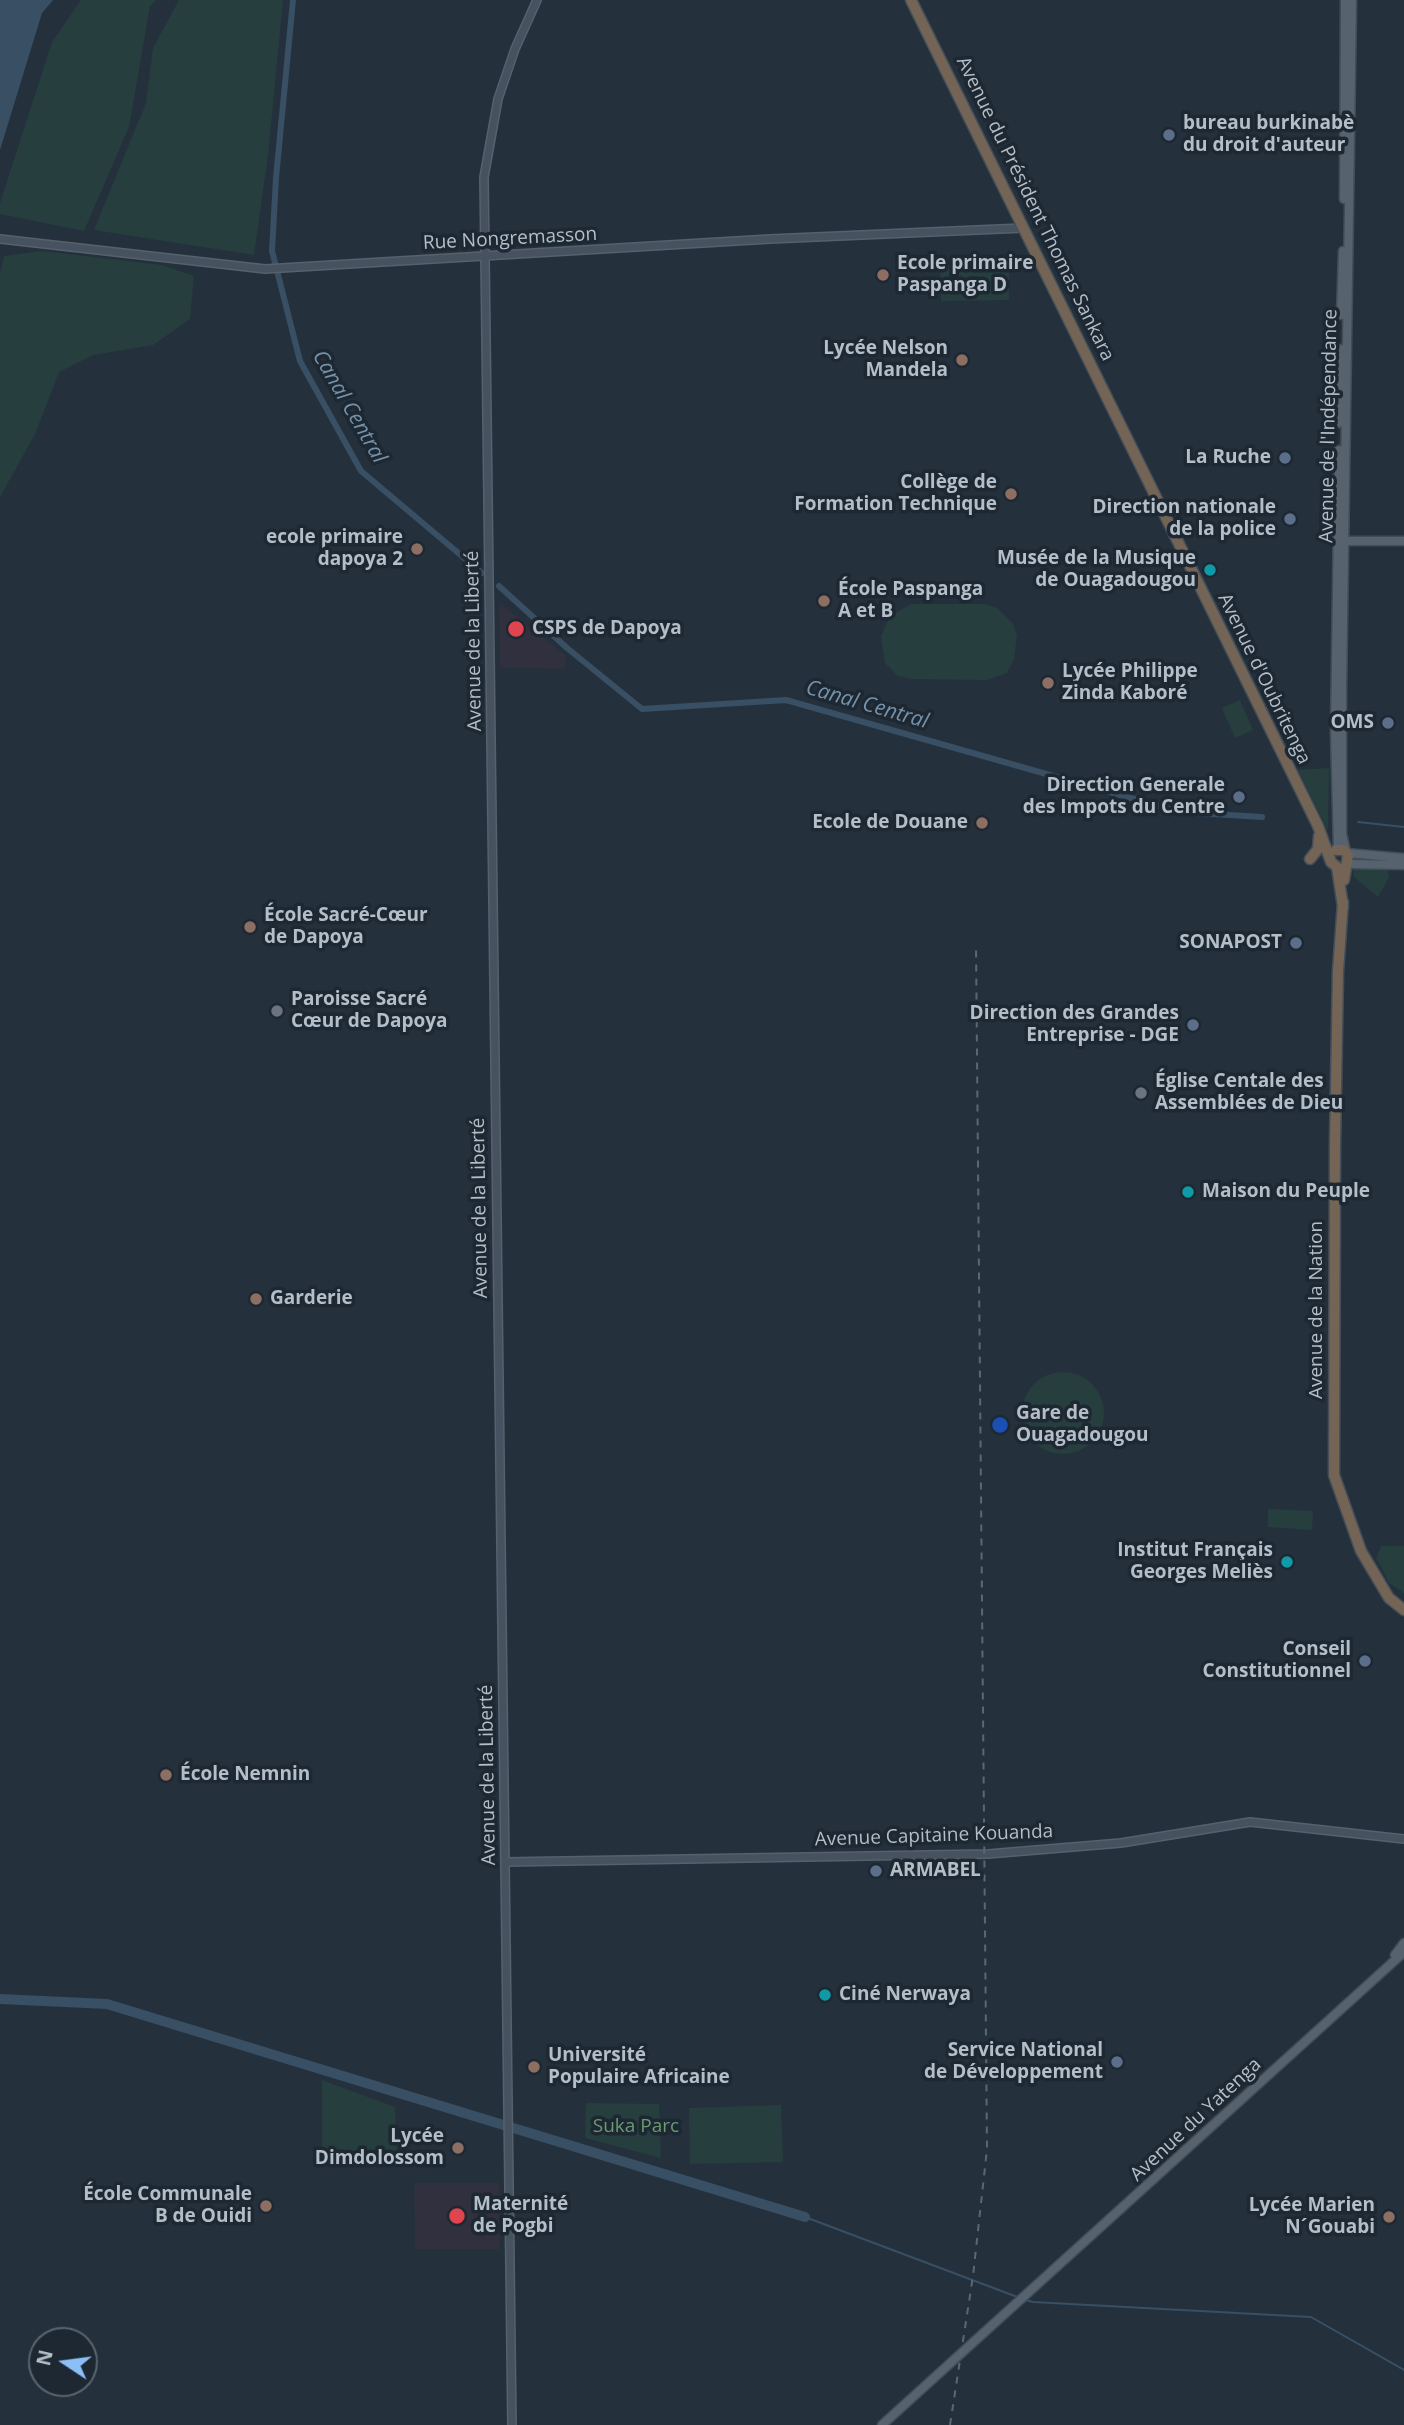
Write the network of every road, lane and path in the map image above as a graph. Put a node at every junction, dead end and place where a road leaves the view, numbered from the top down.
1 (537, 0) edge
2 (911, 0) edge
3 (1345, 0) edge
4 (1352, 0) edge
5 (1023, 228) junction
6 (0, 239) edge
7 (485, 256) junction
8 (1344, 279) junction
9 (1126, 434) joint
10 (1340, 541) junction
11 (1404, 541) edge
12 (1318, 829) junction
13 (1340, 857) junction
14 (1404, 858) edge
15 (1310, 859) dead end
16 (1404, 864) edge
17 (1384, 1590) junction
18 (1404, 1600) edge
19 (1404, 1610) edge
20 (1404, 1839) edge
21 (505, 1862) junction
22 (1404, 1943) edge
23 (1404, 1952) edge
24 (1385, 1968) junction
25 (512, 2425) edge
26 (882, 2425) edge

1 - 7 main road, Avenue de la Liberté
2 - 5 highway, Avenue du Président Thomas Sankara
3 - 8 main road, Avenue de l'Indépendance
4 - 8 main road, Avenue de l'Indépendance
5 - 7 main road, Rue Nongremasson
5 - 9 highway, Avenue du Président Thomas Sankara
6 - 7 main road, Rue Nongremasson
7 - 21 main road, Avenue de la Liberté
8 - 10 main road, Avenue de l'Indépendance
9 - 12 highway, Avenue d'Oubritenga
10 - 11 main road
10 - 13 main road, Avenue de l'Indépendance
12 - 13 highway, Avenue d'Oubritenga
12 - 15 highway
13 - 14 main road
13 - 16 main road
13 - 17 highway, Avenue de la Nation
17 - 18 highway
17 - 19 highway, Avenue de la Nation
20 - 21 main road, Avenue Capitaine Kouanda
21 - 25 main road, Avenue de la Liberté
22 - 24 main road, Avenue du Yatenga
23 - 24 main road, Avenue du Yatenga
24 - 26 main road, Avenue du Yatenga

